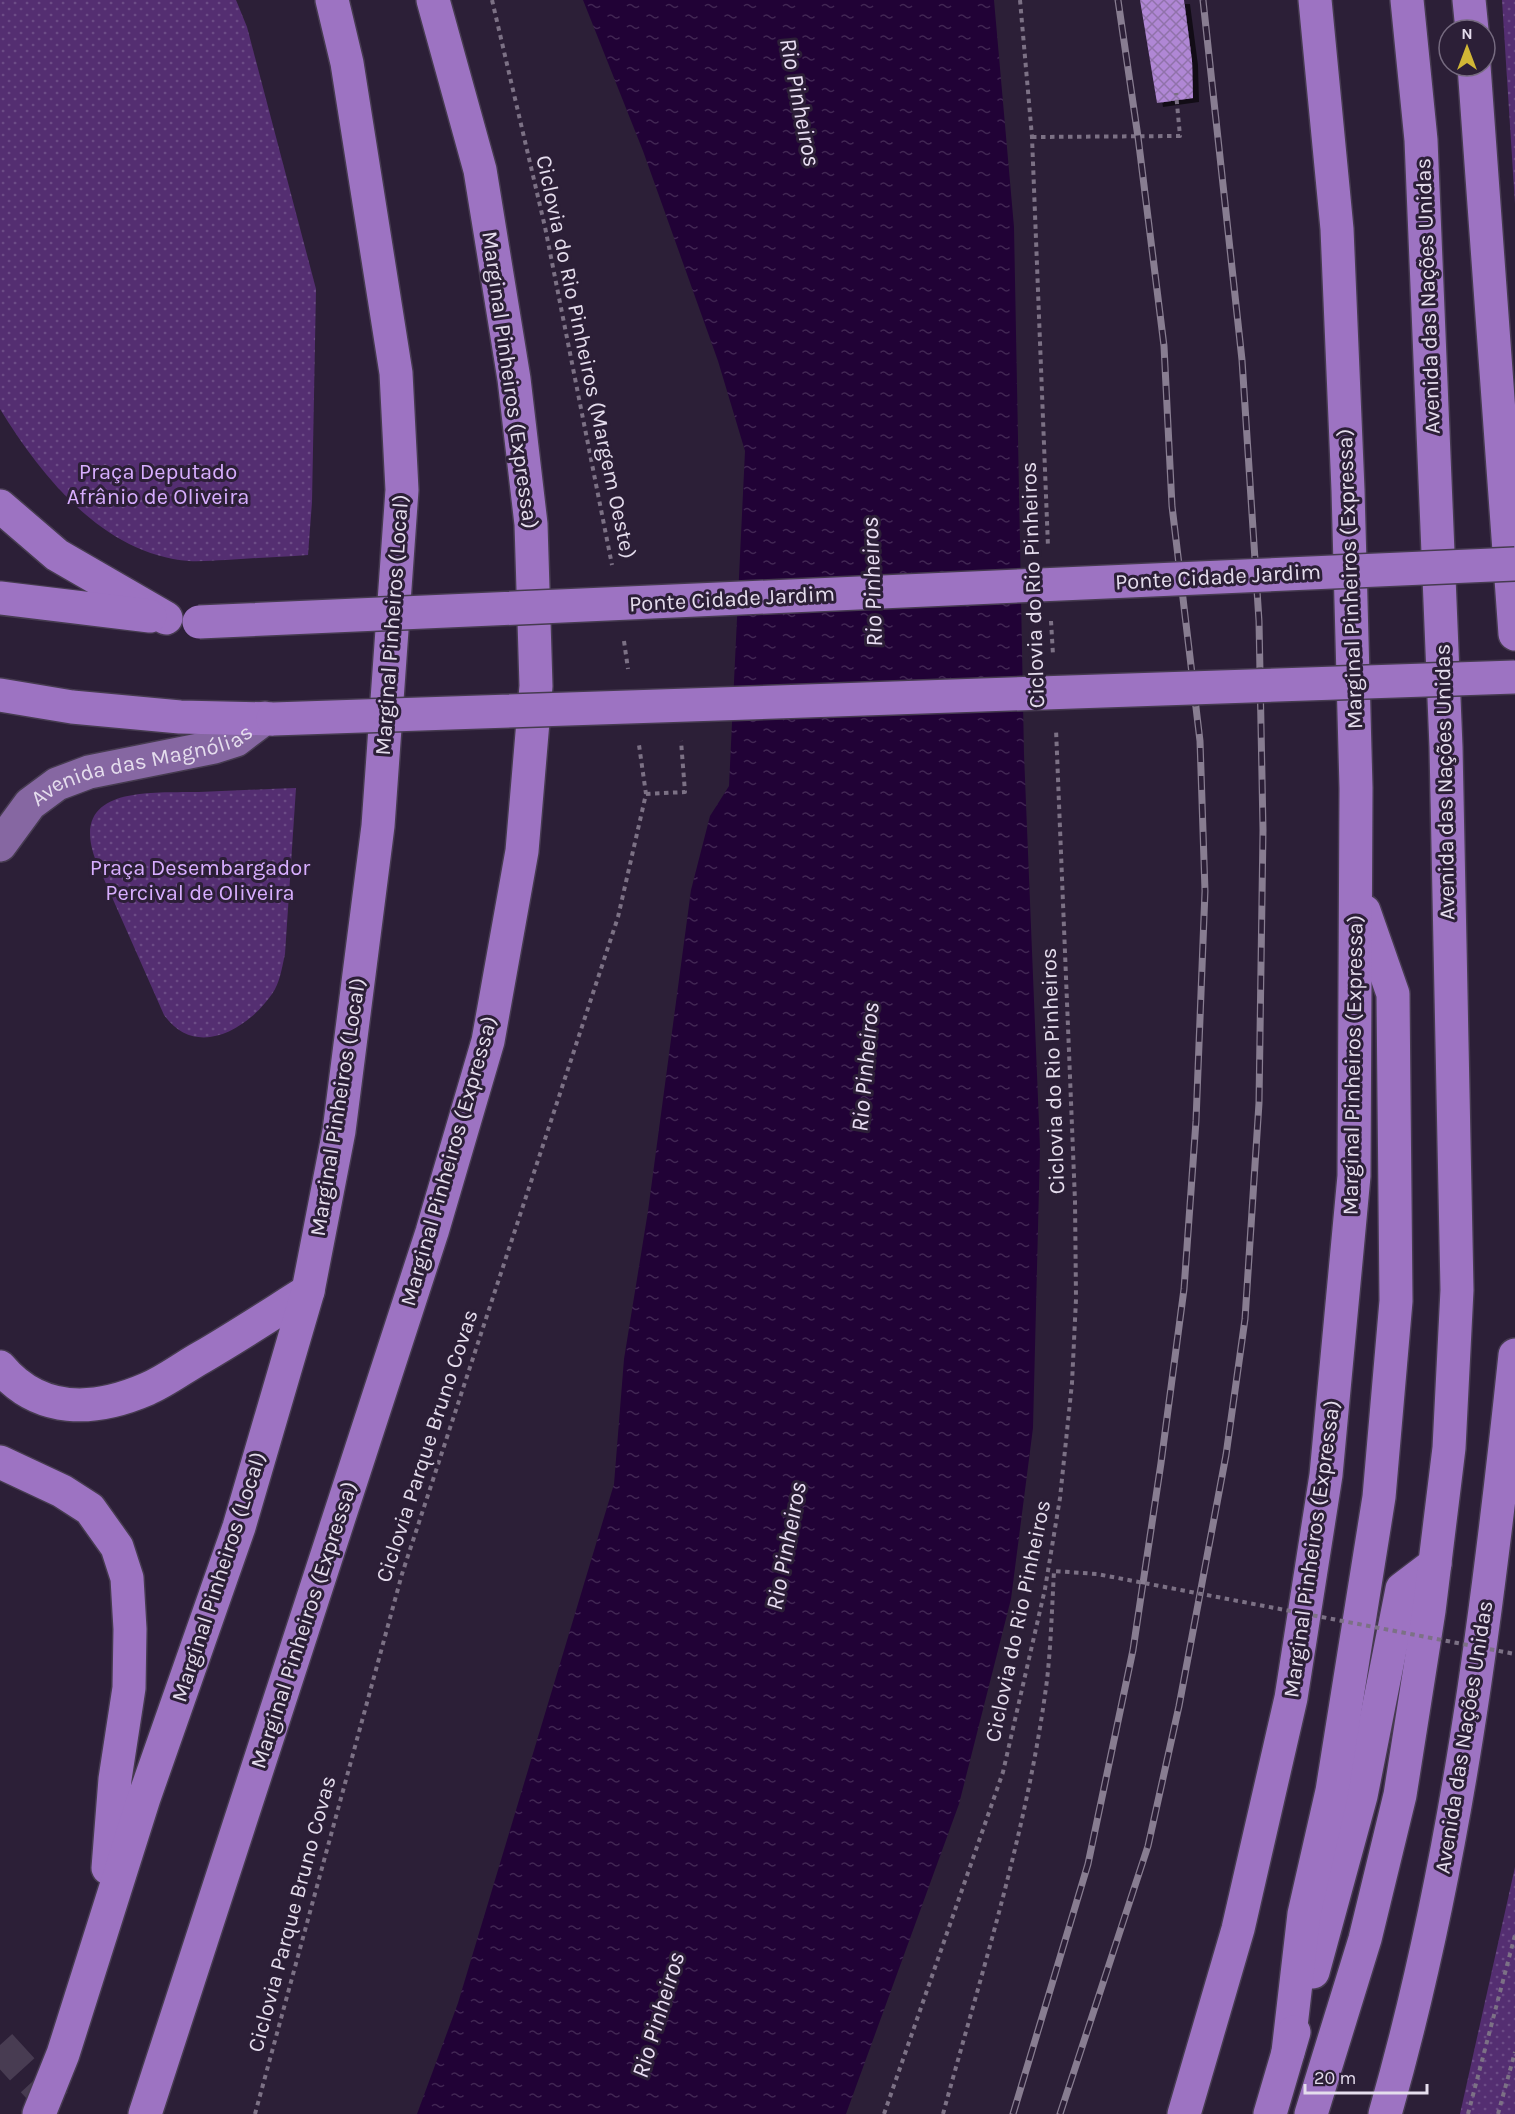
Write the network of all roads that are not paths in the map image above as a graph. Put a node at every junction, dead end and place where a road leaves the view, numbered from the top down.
1 (309, 0) edge
2 (332, 0) edge
3 (433, 0) edge
4 (1315, 0) edge
5 (1407, 0) edge
6 (347, 63) junction
7 (1475, 78) edge
8 (0, 506) edge
9 (1515, 564) edge
10 (0, 598) edge
11 (166, 618) junction
12 (1515, 634) edge
13 (1515, 677) edge
14 (0, 695) edge
15 (269, 718) junction
16 (0, 845) edge
17 (1356, 887) junction
18 (308, 1291) junction
19 (1515, 1355) edge
20 (0, 1367) edge
21 (0, 1462) edge
22 (1515, 1558) edge
23 (1435, 1564) junction
24 (1487, 1604) junction
25 (103, 1929) junction
26 (1284, 2066) junction
27 (39, 2114) edge
28 (145, 2114) edge
29 (1184, 2114) edge
30 (1270, 2114) edge
31 (1311, 2114) edge
32 (1385, 2114) edge

1 - 6 highway
2 - 6 highway, Marginal Pinheiros (Local)
3 - 28 highway, Marginal Pinheiros (Expressa)
4 - 17 highway, Marginal Pinheiros (Expressa)
5 - 23 highway, Avenida das Nações Unidas
6 - 18 highway, Marginal Pinheiros (Local)
7 - 12 highway
8 - 11 highway
9 - 11 highway, Ponte Cidade Jardim, bridge
10 - 11 highway, Ponte Cidade Jardim
13 - 15 highway, bridge
14 - 15 highway
15 - 16 main road, Avenida das Magnólias
17 - 26 highway
17 - 29 highway, Marginal Pinheiros (Expressa)
18 - 20 highway
18 - 25 highway, Marginal Pinheiros (Local)
19 - 24 highway, Avenida das Nações Unidas
21 - 25 highway
22 - 24 highway
23 - 26 highway
23 - 31 highway, Avenida das Nações Unidas
24 - 32 highway, Avenida das Nações Unidas
25 - 27 highway, Marginal Pinheiros (Local)
26 - 30 highway

